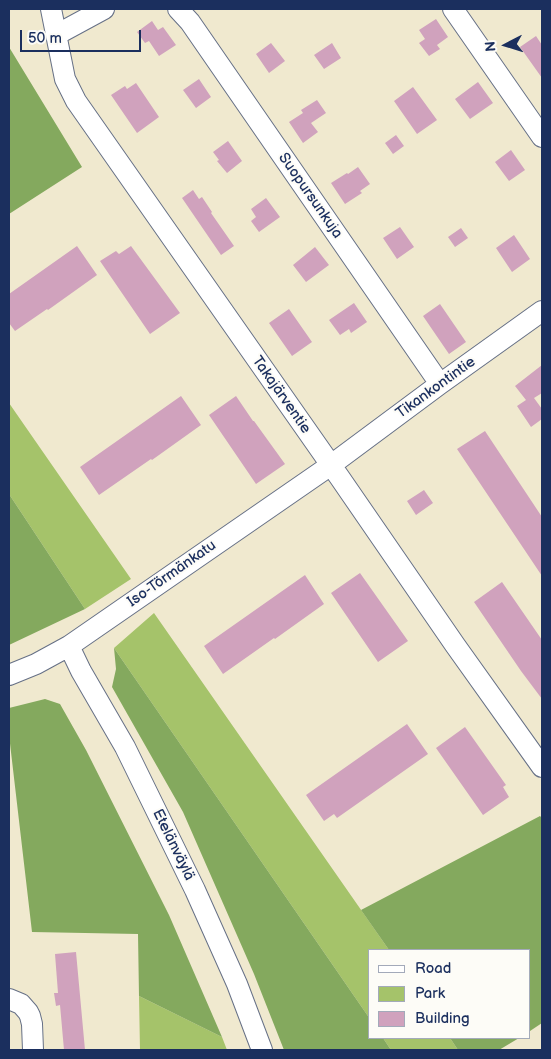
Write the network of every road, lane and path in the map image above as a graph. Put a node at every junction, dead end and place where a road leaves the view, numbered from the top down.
1 (51, 9) edge
2 (104, 9) edge
3 (178, 9) edge
4 (453, 9) edge
5 (56, 35) junction
6 (542, 137) edge
7 (542, 311) edge
8 (440, 384) junction
9 (331, 465) junction
10 (69, 646) junction
11 (9, 675) edge
12 (542, 767) edge
13 (9, 999) edge
14 (33, 1050) edge
15 (262, 1050) edge

1 - 5 street, Takajärventie
2 - 5 street
3 - 8 street, Suopursunkuja
4 - 6 street
5 - 9 street, Takajärventie
7 - 8 street, Tikankontintie
8 - 9 street, Tikankontintie
9 - 10 street, Iso-Törmänkatu
9 - 12 street, Takajärventie
10 - 11 street, Iso-Törmänkatu
10 - 15 street, Etelänväylä
13 - 14 street

